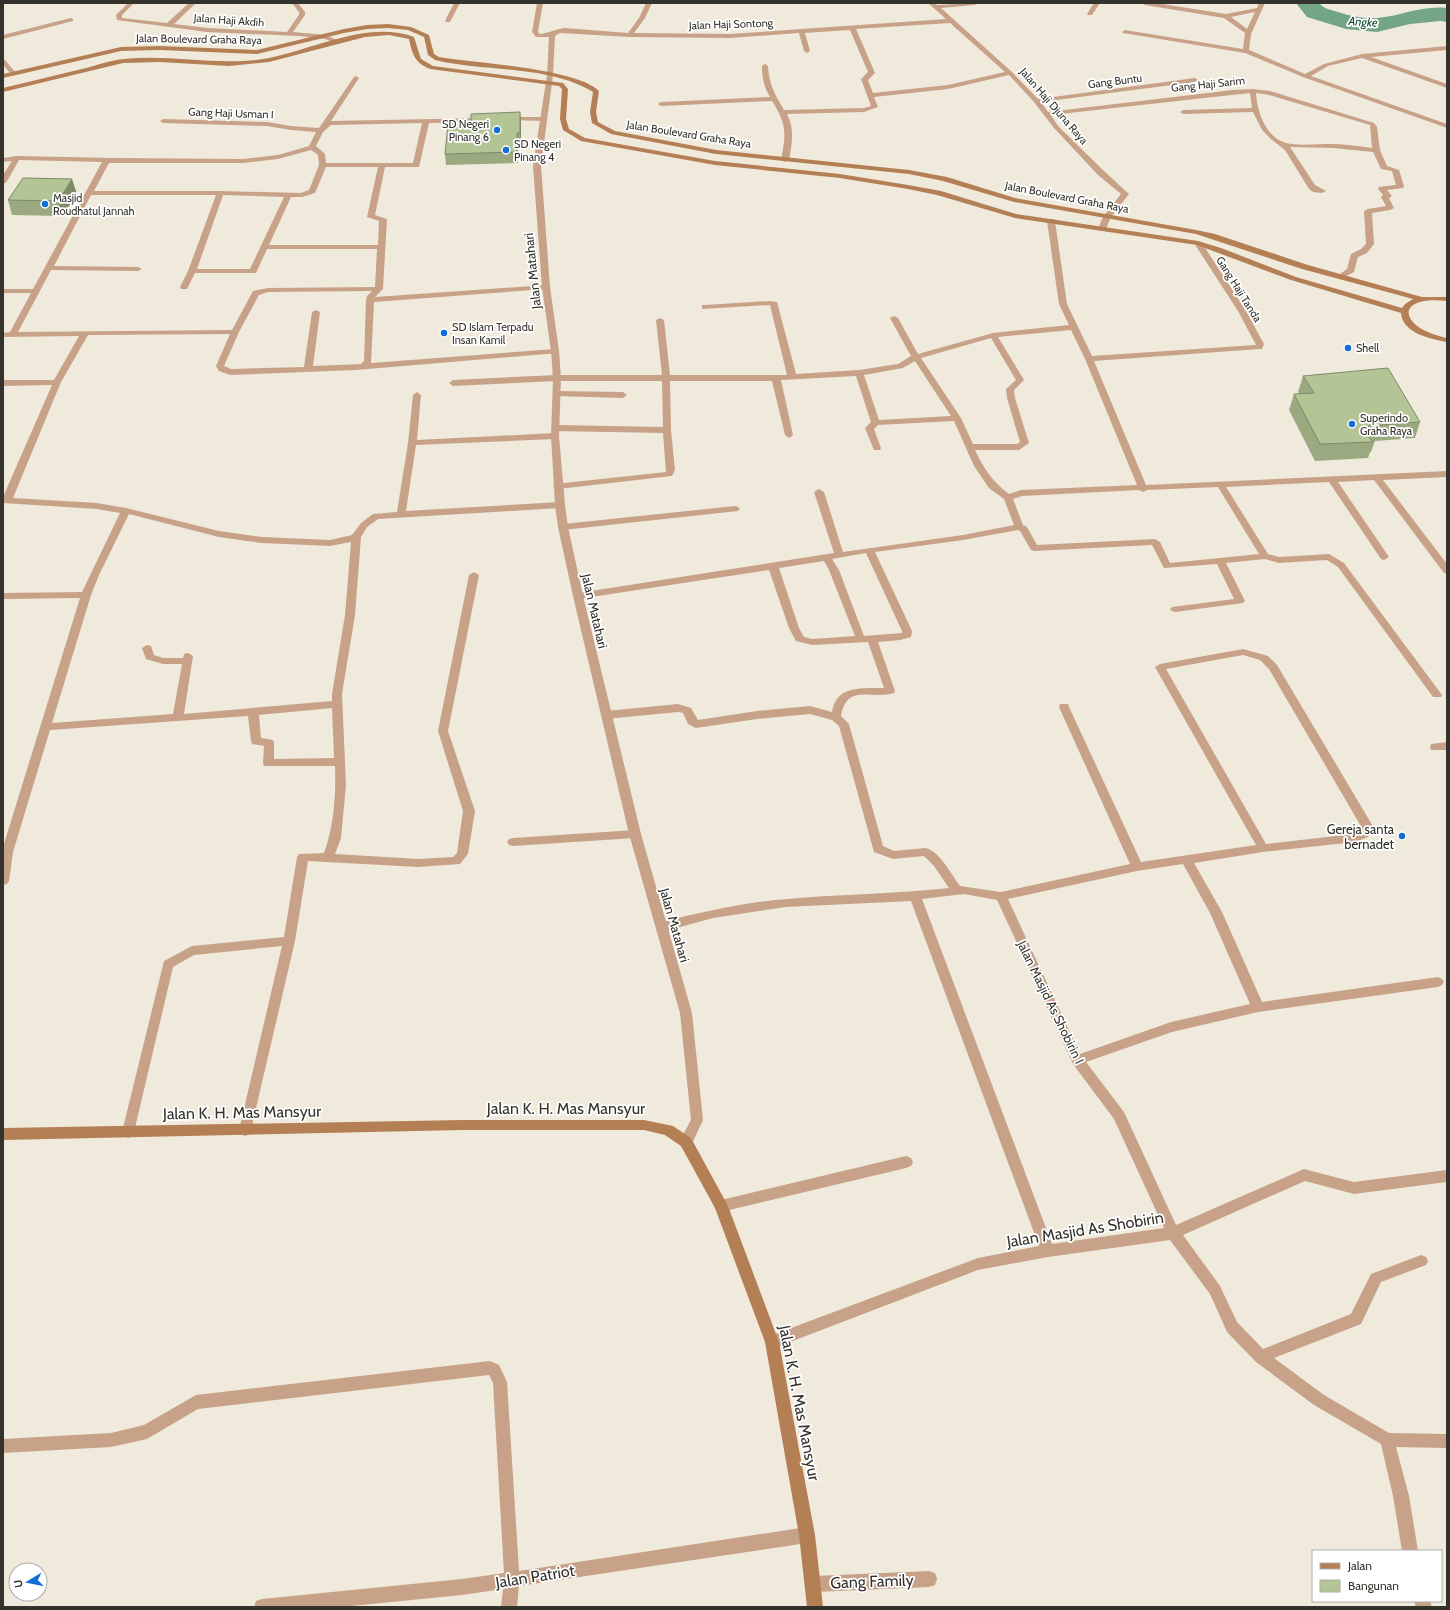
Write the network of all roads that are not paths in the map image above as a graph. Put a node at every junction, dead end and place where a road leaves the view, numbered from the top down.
1 (131, 3) edge
2 (192, 3) edge
3 (295, 3) edge
4 (457, 3) edge
5 (540, 3) edge
6 (649, 3) edge
7 (975, 3) edge
8 (1097, 3) edge
9 (1145, 3) edge
10 (933, 5) edge
11 (1261, 6) edge
12 (1090, 14) dead end
13 (1226, 16) junction
14 (71, 20) dead end
15 (448, 21) dead end
16 (952, 21) junction
17 (170, 24) junction
18 (852, 28) junction
19 (800, 31) junction
20 (1125, 32) dead end
21 (289, 33) junction
22 (1249, 33) junction
23 (552, 35) junction
24 (630, 35) junction
25 (4, 37) edge
26 (326, 37) junction
27 (338, 42) junction
28 (1447, 48) edge
29 (807, 51) dead end
30 (1246, 51) junction
31 (1362, 56) junction
32 (3, 61) edge
33 (765, 66) dead end
34 (1010, 73) junction
35 (14, 74) junction
36 (3, 76) edge
37 (1305, 76) junction
38 (356, 78) dead end
39 (549, 78) junction
40 (1196, 80) dead end
41 (24, 85) junction
42 (1447, 86) edge
43 (3, 90) edge
44 (1253, 91) junction
45 (871, 95) junction
46 (774, 99) junction
47 (1036, 101) junction
48 (661, 104) dead end
49 (1256, 110) junction
50 (782, 112) junction
51 (1183, 112) dead end
52 (1045, 114) junction
53 (543, 119) junction
54 (426, 120) junction
55 (163, 121) dead end
56 (1447, 126) edge
57 (323, 127) junction
58 (1284, 145) junction
59 (312, 147) junction
60 (1376, 150) junction
61 (17, 158) junction
62 (3, 160) edge
63 (785, 160) junction
64 (106, 161) junction
65 (322, 165) junction
66 (382, 166) junction
67 (3, 180) edge
68 (1322, 191) dead end
69 (89, 193) junction
70 (220, 193) junction
71 (288, 195) junction
72 (1107, 217) junction
73 (1051, 221) junction
74 (1102, 229) junction
75 (1198, 243) junction
76 (264, 247) junction
77 (380, 247) junction
78 (1263, 253) junction
79 (1253, 262) junction
80 (48, 268) junction
81 (138, 269) dead end
82 (192, 271) junction
83 (1340, 277) junction
84 (184, 287) dead end
85 (546, 287) junction
86 (379, 289) junction
87 (3, 291) edge
88 (36, 291) junction
89 (1420, 299) junction
90 (1447, 299) edge
91 (370, 300) junction
92 (705, 307) dead end
93 (1404, 311) junction
94 (316, 312) dead end
95 (894, 318) dead end
96 (660, 320) dead end
97 (1073, 327) junction
98 (235, 332) junction
99 (85, 333) junction
100 (13, 334) junction
101 (3, 335) edge
102 (993, 335) junction
103 (1447, 340) edge
104 (555, 351) junction
105 (916, 357) junction
106 (1089, 359) junction
107 (364, 366) junction
108 (308, 369) junction
109 (859, 372) junction
110 (792, 377) junction
111 (557, 378) junction
112 (666, 378) junction
113 (776, 378) junction
114 (57, 382) junction
115 (3, 383) edge
116 (453, 383) dead end
117 (557, 394) junction
118 (416, 395) dead end
119 (623, 395) dead end
120 (957, 418) junction
121 (876, 423) junction
122 (667, 430) junction
123 (555, 432) junction
124 (789, 435) dead end
125 (412, 443) junction
126 (970, 447) junction
127 (877, 448) dead end
128 (1447, 474) edge
129 (1376, 477) junction
130 (1332, 479) junction
131 (1221, 485) junction
132 (558, 486) junction
133 (1143, 489) junction
134 (819, 492) dead end
135 (1008, 498) junction
136 (5, 500) edge
137 (560, 505) junction
138 (735, 509) dead end
139 (126, 511) junction
140 (402, 515) junction
141 (1018, 526) junction
142 (563, 528) junction
143 (356, 537) junction
144 (869, 550) junction
145 (840, 556) junction
146 (1265, 556) junction
147 (1384, 557) dead end
148 (827, 558) junction
149 (1220, 562) junction
150 (773, 566) junction
151 (1447, 571) edge
152 (474, 575) dead end
153 (3, 596) edge
154 (86, 596) junction
155 (578, 596) junction
156 (1175, 609) dead end
157 (872, 639) junction
158 (861, 640) junction
159 (147, 648) dead end
160 (1437, 695) dead end
161 (338, 704) junction
162 (1064, 707) dead end
163 (253, 711) junction
164 (606, 715) junction
165 (836, 717) junction
166 (178, 718) junction
167 (47, 727) junction
168 (1447, 746) edge
169 (1435, 747) dead end
170 (340, 762) junction
171 (635, 834) junction
172 (513, 842) dead end
173 (1263, 848) junction
174 (5, 852) edge
175 (328, 857) junction
176 (1186, 861) junction
177 (1137, 867) junction
178 (3, 881) edge
179 (957, 891) junction
180 (915, 896) junction
181 (1001, 896) junction
182 (662, 927) junction
183 (289, 942) junction
184 (1438, 982) dead end
185 (1258, 1007) junction
186 (1076, 1060) junction
187 (245, 1130) junction
188 (128, 1132) junction
189 (3, 1134) edge
190 (686, 1142) junction
191 (906, 1162) dead end
192 (1447, 1176) edge
193 (721, 1206) junction
194 (1173, 1233) junction
195 (1048, 1251) junction
196 (1421, 1261) dead end
197 (772, 1342) junction
198 (1261, 1357) junction
199 (1387, 1440) junction
200 (1447, 1441) edge
201 (3, 1446) edge
202 (807, 1535) junction
203 (1410, 1550) edge
204 (929, 1579) dead end
205 (512, 1580) junction
206 (814, 1584) junction
207 (262, 1607) edge
208 (509, 1607) edge
209 (815, 1607) edge

1 - 17 street, Jalan Haji Akdih
2 - 17 street
3 - 21 street
4 - 15 street
5 - 23 street
6 - 24 street
7 - 10 street
8 - 12 street
9 - 13 street
10 - 16 street, Jalan Haji Djuna Raya
11 - 13 street
11 - 22 street
13 - 22 street
14 - 25 street
16 - 18 street, Jalan Haji Sontong
16 - 34 street, Jalan Haji Djuna Raya
17 - 21 street, Jalan Haji Akdih
18 - 19 street, Jalan Haji Sontong
18 - 45 street
19 - 24 street, Jalan Haji Sontong
19 - 29 street
20 - 30 street
21 - 26 street, Jalan Haji Akdih
22 - 30 street
23 - 24 street, Jalan Haji Sontong
23 - 39 street
26 - 27 street, Jalan Haji Akdih
26 - 35 main road, Jalan Boulevard Graha Raya
26 - 39 main road, Jalan Boulevard Graha Raya
27 - 39 main road, Jalan Boulevard Graha Raya
27 - 41 main road, Jalan Boulevard Graha Raya
28 - 31 street
30 - 37 street
31 - 37 street
31 - 42 street
32 - 35 street
33 - 46 street
34 - 45 street
34 - 47 street, Jalan Haji Djuna Raya
35 - 36 main road, Jalan Boulevard Graha Raya
35 - 41 main road
37 - 56 street
38 - 57 street
39 - 53 street, Jalan Matahari
39 - 63 main road, Jalan Boulevard Graha Raya
39 - 73 main road, Jalan Boulevard Graha Raya
40 - 47 street, Gang Buntu
41 - 43 main road, Jalan Boulevard Graha Raya
44 - 49 street
44 - 52 street, Gang Haji Sarim
44 - 60 street, Gang Haji Sarim
45 - 50 street
46 - 48 street
46 - 50 street
47 - 52 street, Jalan Haji Djuna Raya
49 - 51 street
49 - 58 street
50 - 63 street
52 - 72 street, Jalan Haji Djuna Raya
53 - 54 street, Gang Haji Usman I
53 - 85 street, Jalan Matahari
54 - 57 street, Gang Haji Usman I
54 - 66 street
55 - 57 street, Gang Haji Usman I
57 - 59 street
58 - 60 street
58 - 68 street
59 - 64 street
59 - 65 street
60 - 83 street, Gang Haji Sarim
61 - 62 street
61 - 64 street
61 - 67 street
63 - 72 main road, Jalan Boulevard Graha Raya
64 - 69 street
65 - 66 street
65 - 71 street
66 - 77 street
69 - 70 street
69 - 80 street
70 - 71 street
70 - 82 street
71 - 76 street
72 - 74 street, Jalan Haji Djuna Raya
72 - 78 main road, Jalan Boulevard Graha Raya
73 - 74 main road, Jalan Boulevard Graha Raya
73 - 97 street
74 - 75 main road, Jalan Boulevard Graha Raya
75 - 79 main road, Jalan Boulevard Graha Raya
75 - 106 street, Gang Haji Tanda
76 - 77 street
76 - 82 street
77 - 86 street
78 - 79 main road
78 - 83 main road, Jalan Boulevard Graha Raya
79 - 93 main road, Jalan Boulevard Graha Raya
80 - 81 street
80 - 88 street
82 - 84 street
83 - 89 main road, Jalan Boulevard Graha Raya
85 - 91 street
85 - 104 street, Jalan Matahari
86 - 91 street
86 - 98 street
87 - 88 street
88 - 100 street
89 - 90 main road, Jalan Boulevard Graha Raya
89 - 93 main road
91 - 107 street
92 - 110 street
93 - 103 main road
94 - 108 street
95 - 105 street
96 - 112 street
97 - 102 street
97 - 106 street
98 - 99 street
98 - 108 street
99 - 100 street
99 - 114 street
100 - 101 street
102 - 105 street
102 - 126 street
104 - 107 street
104 - 111 street, Jalan Matahari
105 - 109 street
105 - 120 street
106 - 133 street
107 - 108 street
109 - 110 street
109 - 121 street
110 - 113 street
111 - 112 street
111 - 116 street
111 - 117 street, Jalan Matahari
112 - 113 street
112 - 122 street
113 - 124 street
114 - 115 street
114 - 136 street
117 - 119 street
117 - 123 street, Jalan Matahari
118 - 125 street
120 - 121 street
120 - 126 street
121 - 127 street
122 - 123 street
122 - 132 street
123 - 125 street
123 - 132 street, Jalan Matahari
125 - 140 street
126 - 135 street
128 - 129 street
129 - 130 street
129 - 151 street
130 - 131 street
130 - 147 street
131 - 133 street
131 - 146 street
132 - 137 street, Jalan Matahari
133 - 135 street
134 - 145 street
135 - 141 street
136 - 139 street
137 - 140 street
137 - 142 street, Jalan Matahari
138 - 142 street
139 - 143 street
139 - 154 street
140 - 143 street
141 - 144 street
141 - 149 street
142 - 155 street, Jalan Matahari
143 - 161 street
144 - 145 street
144 - 157 street
145 - 148 street
146 - 149 street
146 - 160 street
148 - 150 street
148 - 158 street
149 - 156 street
150 - 155 street
150 - 158 street
152 - 175 street
153 - 154 street
154 - 167 street
155 - 164 street, Jalan Matahari
157 - 158 street
157 - 165 street
159 - 166 street
161 - 163 street
161 - 170 street
162 - 177 street
163 - 166 street
163 - 170 street
164 - 165 street
164 - 171 street, Jalan Matahari
165 - 179 street
166 - 167 street
167 - 174 street
168 - 169 street
170 - 175 street
171 - 172 street
171 - 182 street, Jalan Matahari
173 - 173 street
173 - 176 street
174 - 178 street
175 - 183 street
176 - 177 street
176 - 185 street
177 - 181 street
179 - 180 street
179 - 181 street
180 - 182 street
180 - 195 street
181 - 186 street, Jalan Masjid As Shobirin I
182 - 190 street, Jalan Matahari
183 - 187 street
183 - 188 street
184 - 185 street
185 - 186 street
186 - 194 street, Jalan Masjid As Shobirin I
187 - 188 main road, Jalan K. H. Mas Mansyur
187 - 190 main road, Jalan K. H. Mas Mansyur
188 - 189 main road, Jalan K. H. Mas Mansyur
190 - 193 main road, Jalan K. H. Mas Mansyur
191 - 193 street
192 - 194 street
193 - 197 main road, Jalan K. H. Mas Mansyur
194 - 195 street, Jalan Masjid As Shobirin
194 - 198 street, Jalan Masjid As Shobirin
195 - 197 street, Jalan Masjid As Shobirin
196 - 198 street
197 - 202 main road, Jalan K. H. Mas Mansyur
198 - 199 street, Jalan Masjid As Shobirin
199 - 200 street, Jalan Masjid As Shobirin
199 - 203 street
201 - 205 street
202 - 205 street, Jalan Patriot
202 - 206 main road, Jalan K. H. Mas Mansyur
204 - 206 street, Gang Family
205 - 207 street, Jalan Patriot
205 - 208 street
206 - 209 main road, Jalan K. H. Mas Mansyur

